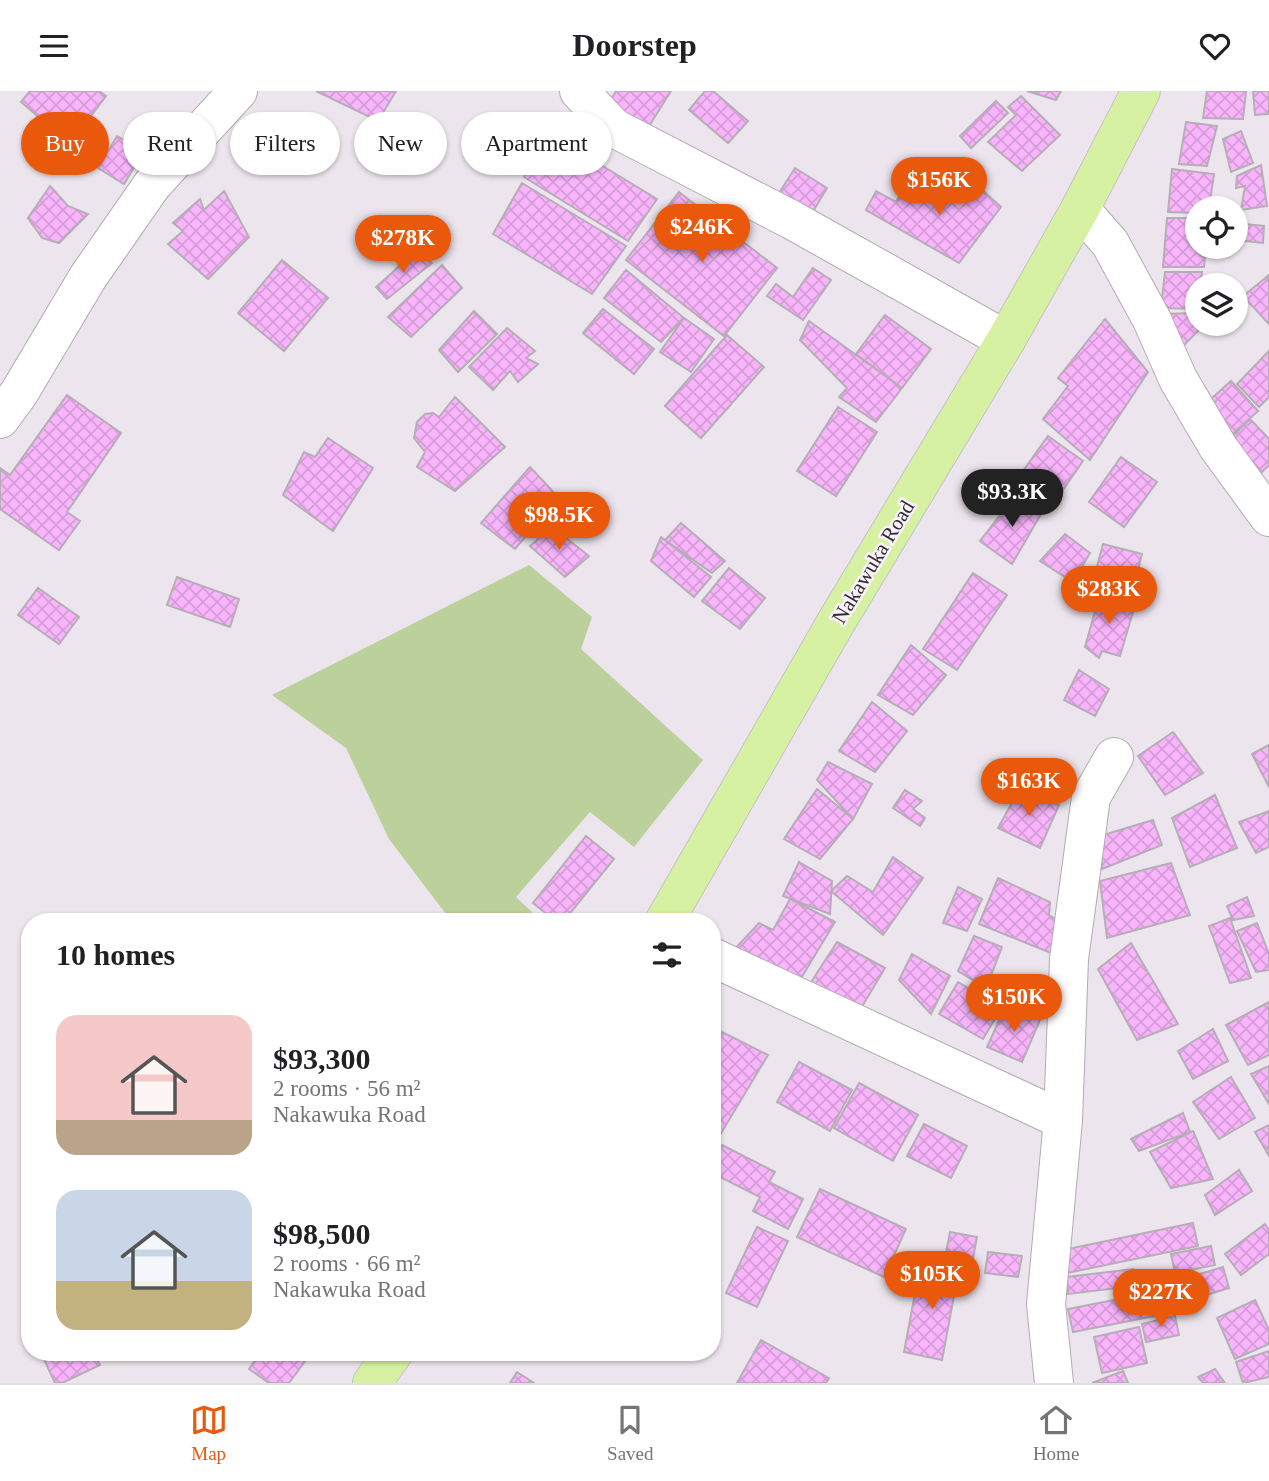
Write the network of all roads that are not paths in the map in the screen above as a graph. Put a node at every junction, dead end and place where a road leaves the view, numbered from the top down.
1 (238, 91) edge
2 (579, 91) edge
3 (1141, 91) edge
4 (1080, 209) junction
5 (1006, 340) junction
6 (0, 419) edge
7 (1269, 517) edge
8 (1114, 757) dead end
9 (668, 913) edge
10 (721, 961) edge
11 (1063, 1120) junction
12 (387, 1361) edge
13 (372, 1383) edge
14 (1054, 1383) edge

1 - 6 street
2 - 5 street
3 - 4 main road, Nakawuka Road
4 - 5 main road, Nakawuka Road
4 - 7 street
5 - 9 main road, Nakawuka Road
8 - 11 street
10 - 11 street
11 - 14 street
12 - 13 main road

